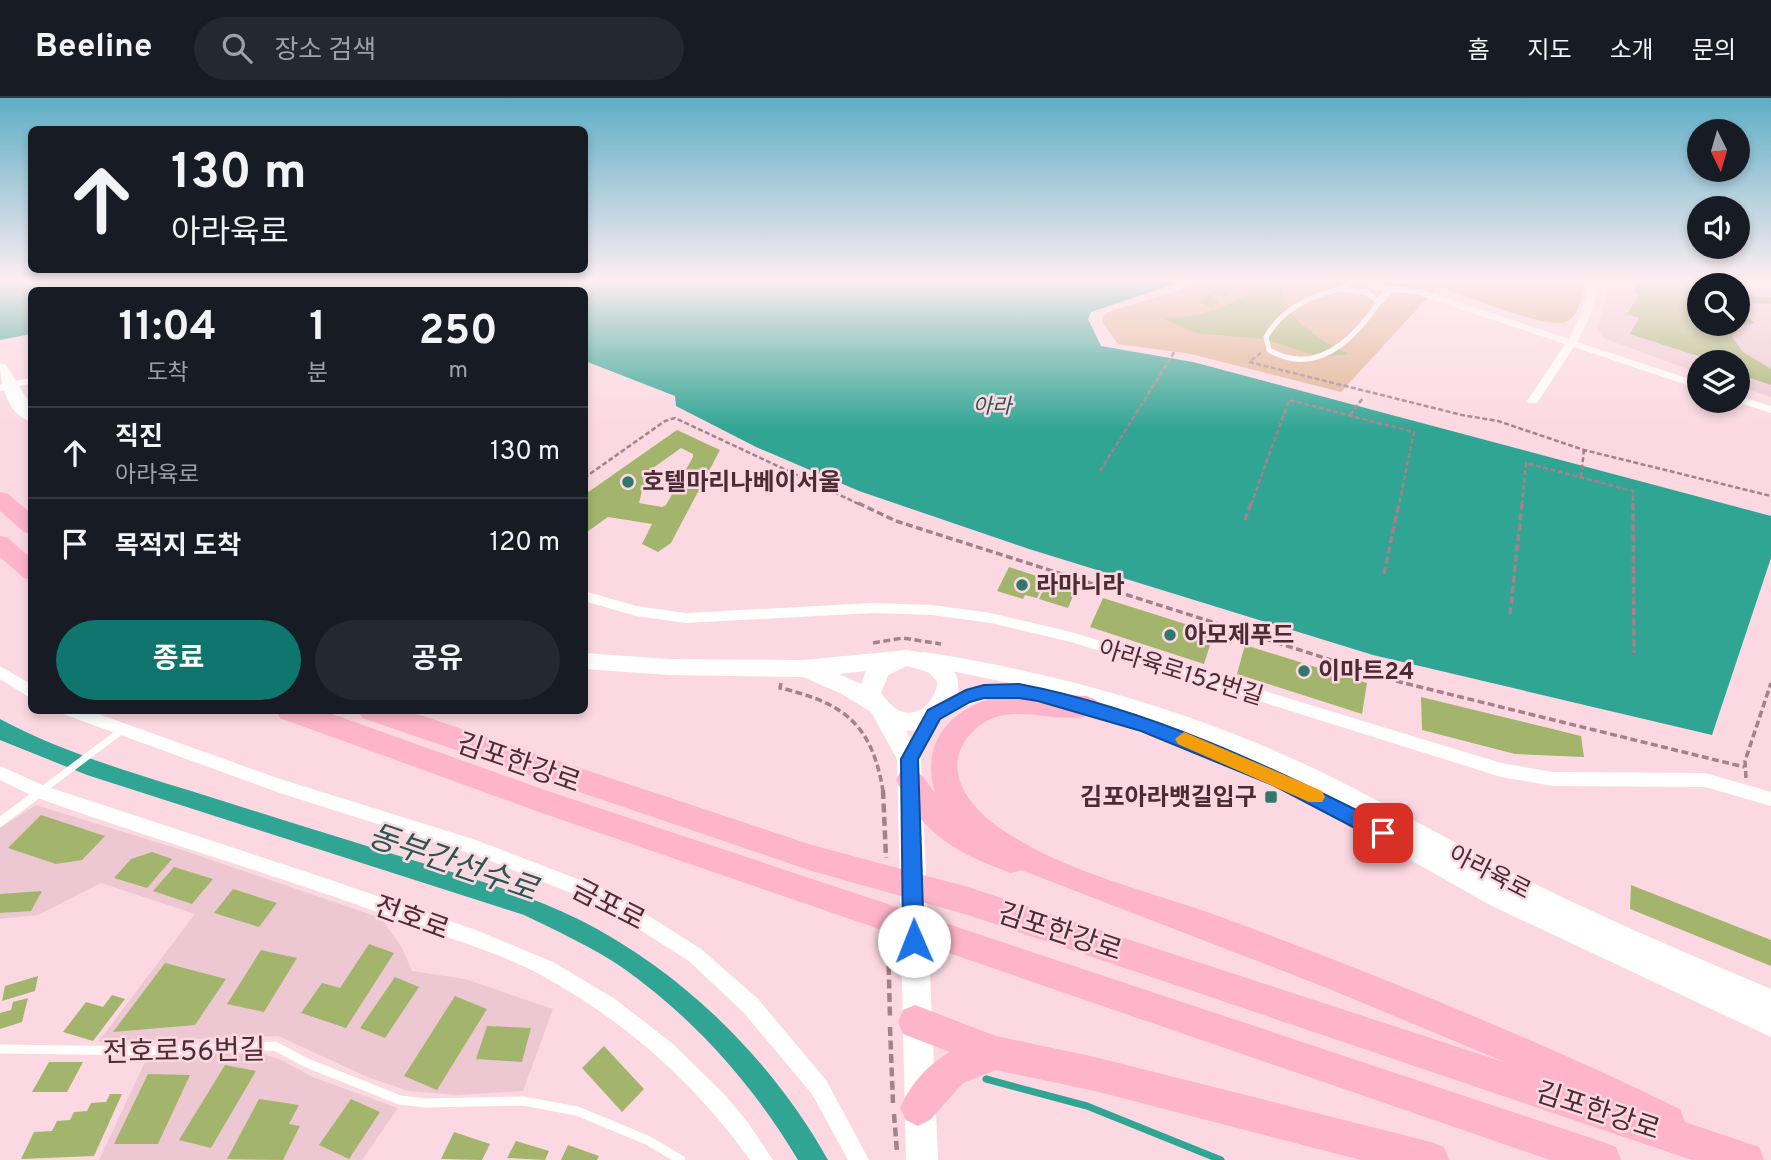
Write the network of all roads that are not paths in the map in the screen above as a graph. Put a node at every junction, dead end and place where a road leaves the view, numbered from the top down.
1 (1270, 332) edge
2 (1357, 332) edge
3 (1551, 332) edge
4 (1577, 332) edge
5 (1574, 339) junction
6 (0, 368) edge
7 (1687, 375) edge
8 (28, 381) edge
9 (1687, 381) edge
10 (0, 388) edge
11 (1750, 396) edge
12 (1532, 401) dead end
13 (1750, 403) edge
14 (1771, 404) edge
15 (1771, 410) edge
16 (28, 413) edge
17 (0, 499) edge
18 (28, 524) edge
19 (0, 544) edge
20 (28, 568) edge
21 (588, 597) edge
22 (920, 659) junction
23 (894, 660) junction
24 (588, 661) edge
25 (803, 669) junction
26 (0, 672) edge
27 (28, 690) edge
28 (1087, 707) junction
29 (880, 709) junction
30 (938, 711) junction
31 (78, 714) edge
32 (300, 714) edge
33 (382, 714) edge
34 (121, 731) junction
35 (910, 770) junction
36 (0, 773) edge
37 (46, 788) junction
38 (1771, 799) edge
39 (0, 822) edge
40 (1046, 868) junction
41 (1771, 1001) edge
42 (915, 1022) junction
43 (1771, 1025) edge
44 (0, 1049) edge
45 (996, 1053) junction
46 (918, 1108) junction
47 (681, 1160) edge
48 (763, 1160) edge
49 (859, 1160) edge
50 (922, 1160) edge
51 (1431, 1160) edge
52 (1603, 1160) edge
53 (1747, 1160) edge

1 - 2 lane
3 - 5 street
4 - 5 street
5 - 7 street
5 - 9 street
5 - 12 street
6 - 16 main road
8 - 10 street
11 - 14 street
13 - 15 street
17 - 18 highway
19 - 20 highway
21 - 38 street, 아라육로152번길
22 - 23 main road
22 - 30 main road
22 - 41 street, 아라육로
23 - 25 main road
23 - 29 main road
24 - 25 main road
25 - 29 main road
26 - 27 street
28 - 30 street, 아라육로
28 - 40 highway
28 - 43 street, 아라육로
29 - 30 main road
29 - 35 main road
30 - 35 main road
31 - 34 street, 금포로
32 - 52 highway, 김포한강로
33 - 53 highway, 김포한강로
34 - 37 lane
34 - 49 street, 금포로
35 - 40 highway
35 - 42 main road
36 - 37 street, 전호로
37 - 39 lane
37 - 48 street, 전호로
40 - 53 highway
42 - 45 highway
42 - 46 main road
44 - 47 lane, 전호로56번길
45 - 46 highway
45 - 51 highway
46 - 50 main road

